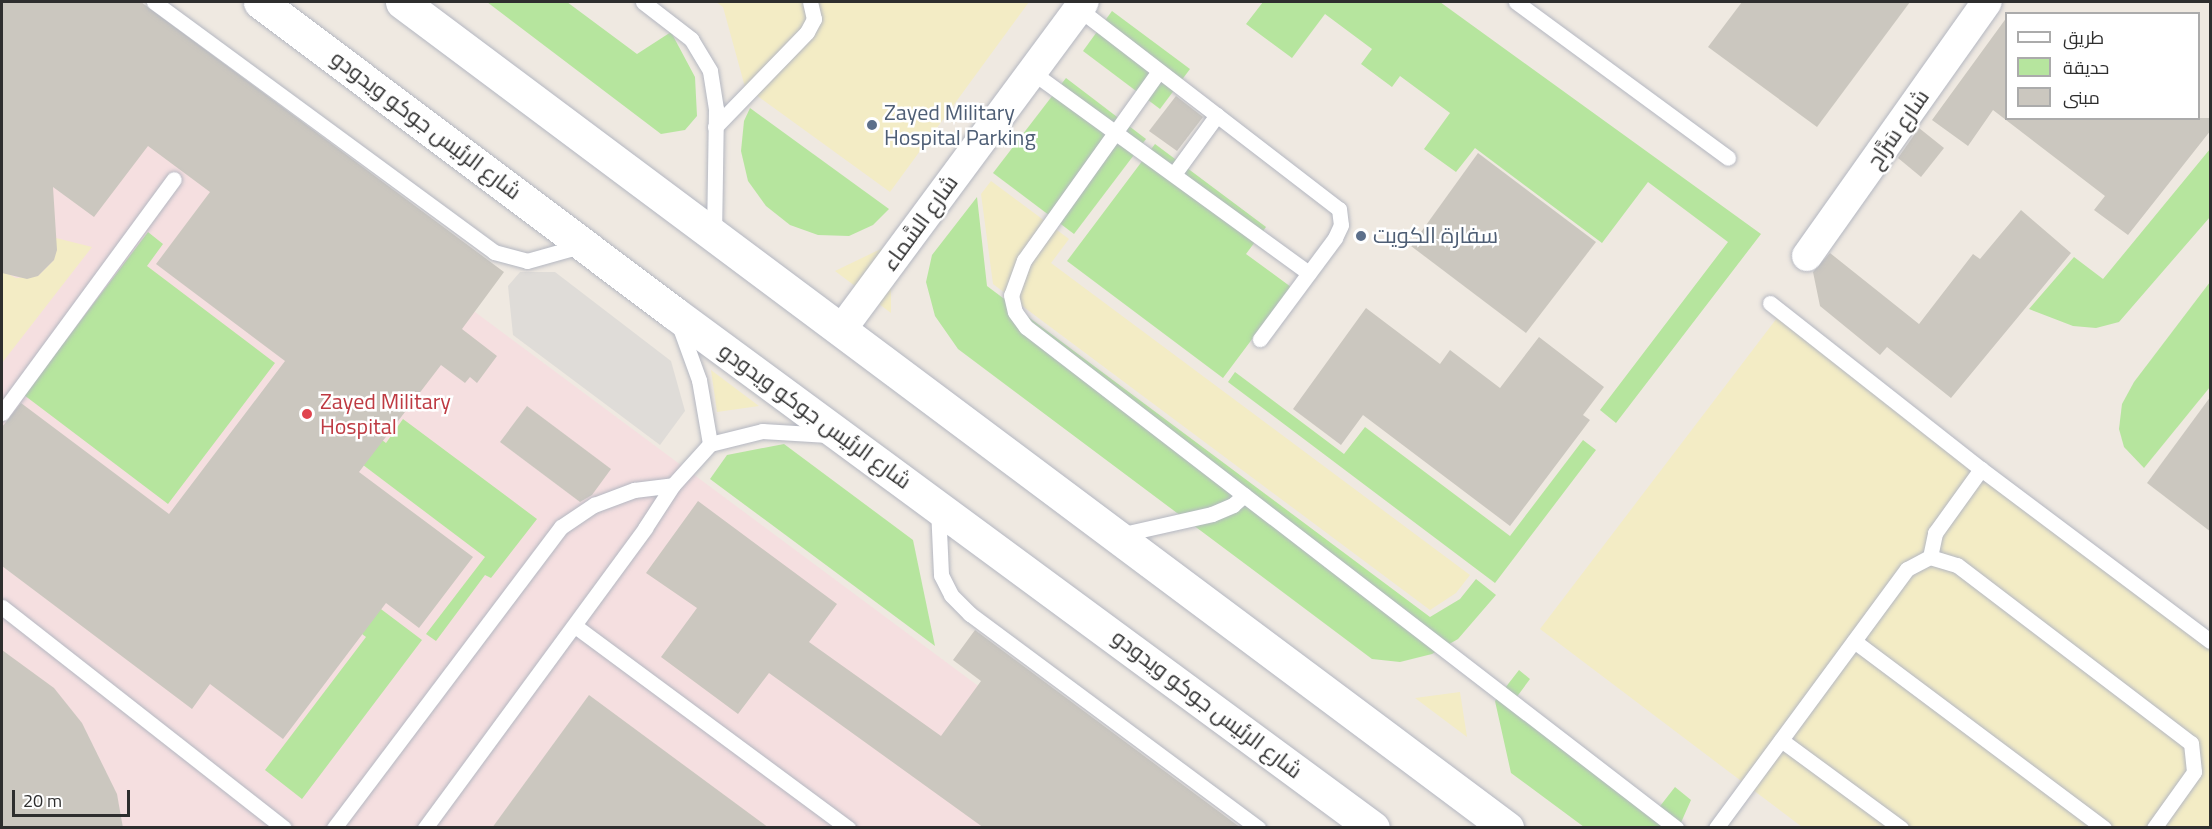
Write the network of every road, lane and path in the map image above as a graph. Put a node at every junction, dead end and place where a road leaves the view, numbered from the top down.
1 (154, 2) edge
2 (260, 2) edge
3 (402, 2) edge
4 (643, 2) edge
5 (810, 2) edge
6 (1516, 2) edge
7 (1988, 2) edge
8 (1081, 5) edge
9 (1159, 71) junction
10 (1032, 72) junction
11 (1217, 114) junction
12 (715, 127) junction
13 (1115, 131) junction
14 (1728, 159) dead end
15 (1173, 174) junction
16 (174, 179) dead end
17 (714, 234) junction
18 (586, 244) junction
19 (1807, 256) dead end
20 (1309, 273) junction
21 (1770, 303) dead end
22 (674, 314) junction
23 (841, 330) junction
24 (1260, 339) dead end
25 (2, 412) edge
26 (842, 436) junction
27 (710, 444) junction
28 (1981, 469) junction
29 (673, 485) junction
30 (1244, 495) junction
31 (939, 504) junction
32 (1119, 535) junction
33 (1930, 557) junction
34 (2, 608) edge
35 (575, 626) junction
36 (1854, 641) junction
37 (2211, 642) edge
38 (1781, 740) junction
39 (284, 828) edge
40 (334, 828) edge
41 (425, 828) edge
42 (848, 828) edge
43 (1257, 828) edge
44 (1373, 828) edge
45 (1507, 828) edge
46 (1676, 828) edge
47 (1716, 828) edge
48 (1901, 828) edge
49 (2104, 828) edge
50 (2154, 828) edge

1 - 18 lane
2 - 18 street, شارع الرئيس جوكو ويدودو
3 - 17 street
4 - 12 lane
5 - 12 lane
6 - 14 lane
7 - 19 street, شارع سَرَّاح
8 - 9 lane
8 - 10 street, شارع السَّماء
9 - 11 lane
9 - 13 lane
10 - 13 lane
10 - 23 street, شارع السَّماء
11 - 15 lane
11 - 20 lane
12 - 17 lane
13 - 15 lane
13 - 30 lane
15 - 20 lane
16 - 25 lane
17 - 23 street
18 - 22 street, شارع الرئيس جوكو ويدودو
20 - 24 lane
21 - 28 lane
22 - 26 street, شارع الرئيس جوكو ويدودو
22 - 27 lane
23 - 32 street
26 - 27 lane
26 - 31 street, شارع الرئيس جوكو ويدودو
27 - 29 lane
28 - 33 lane
28 - 37 lane
29 - 35 lane
29 - 40 lane
30 - 32 lane
30 - 46 lane
31 - 43 lane
31 - 44 street, شارع الرئيس جوكو ويدودو
32 - 45 street
33 - 36 lane
33 - 50 lane
34 - 39 lane
35 - 41 lane
35 - 42 lane
36 - 38 lane
36 - 49 lane
38 - 47 lane
38 - 48 lane

